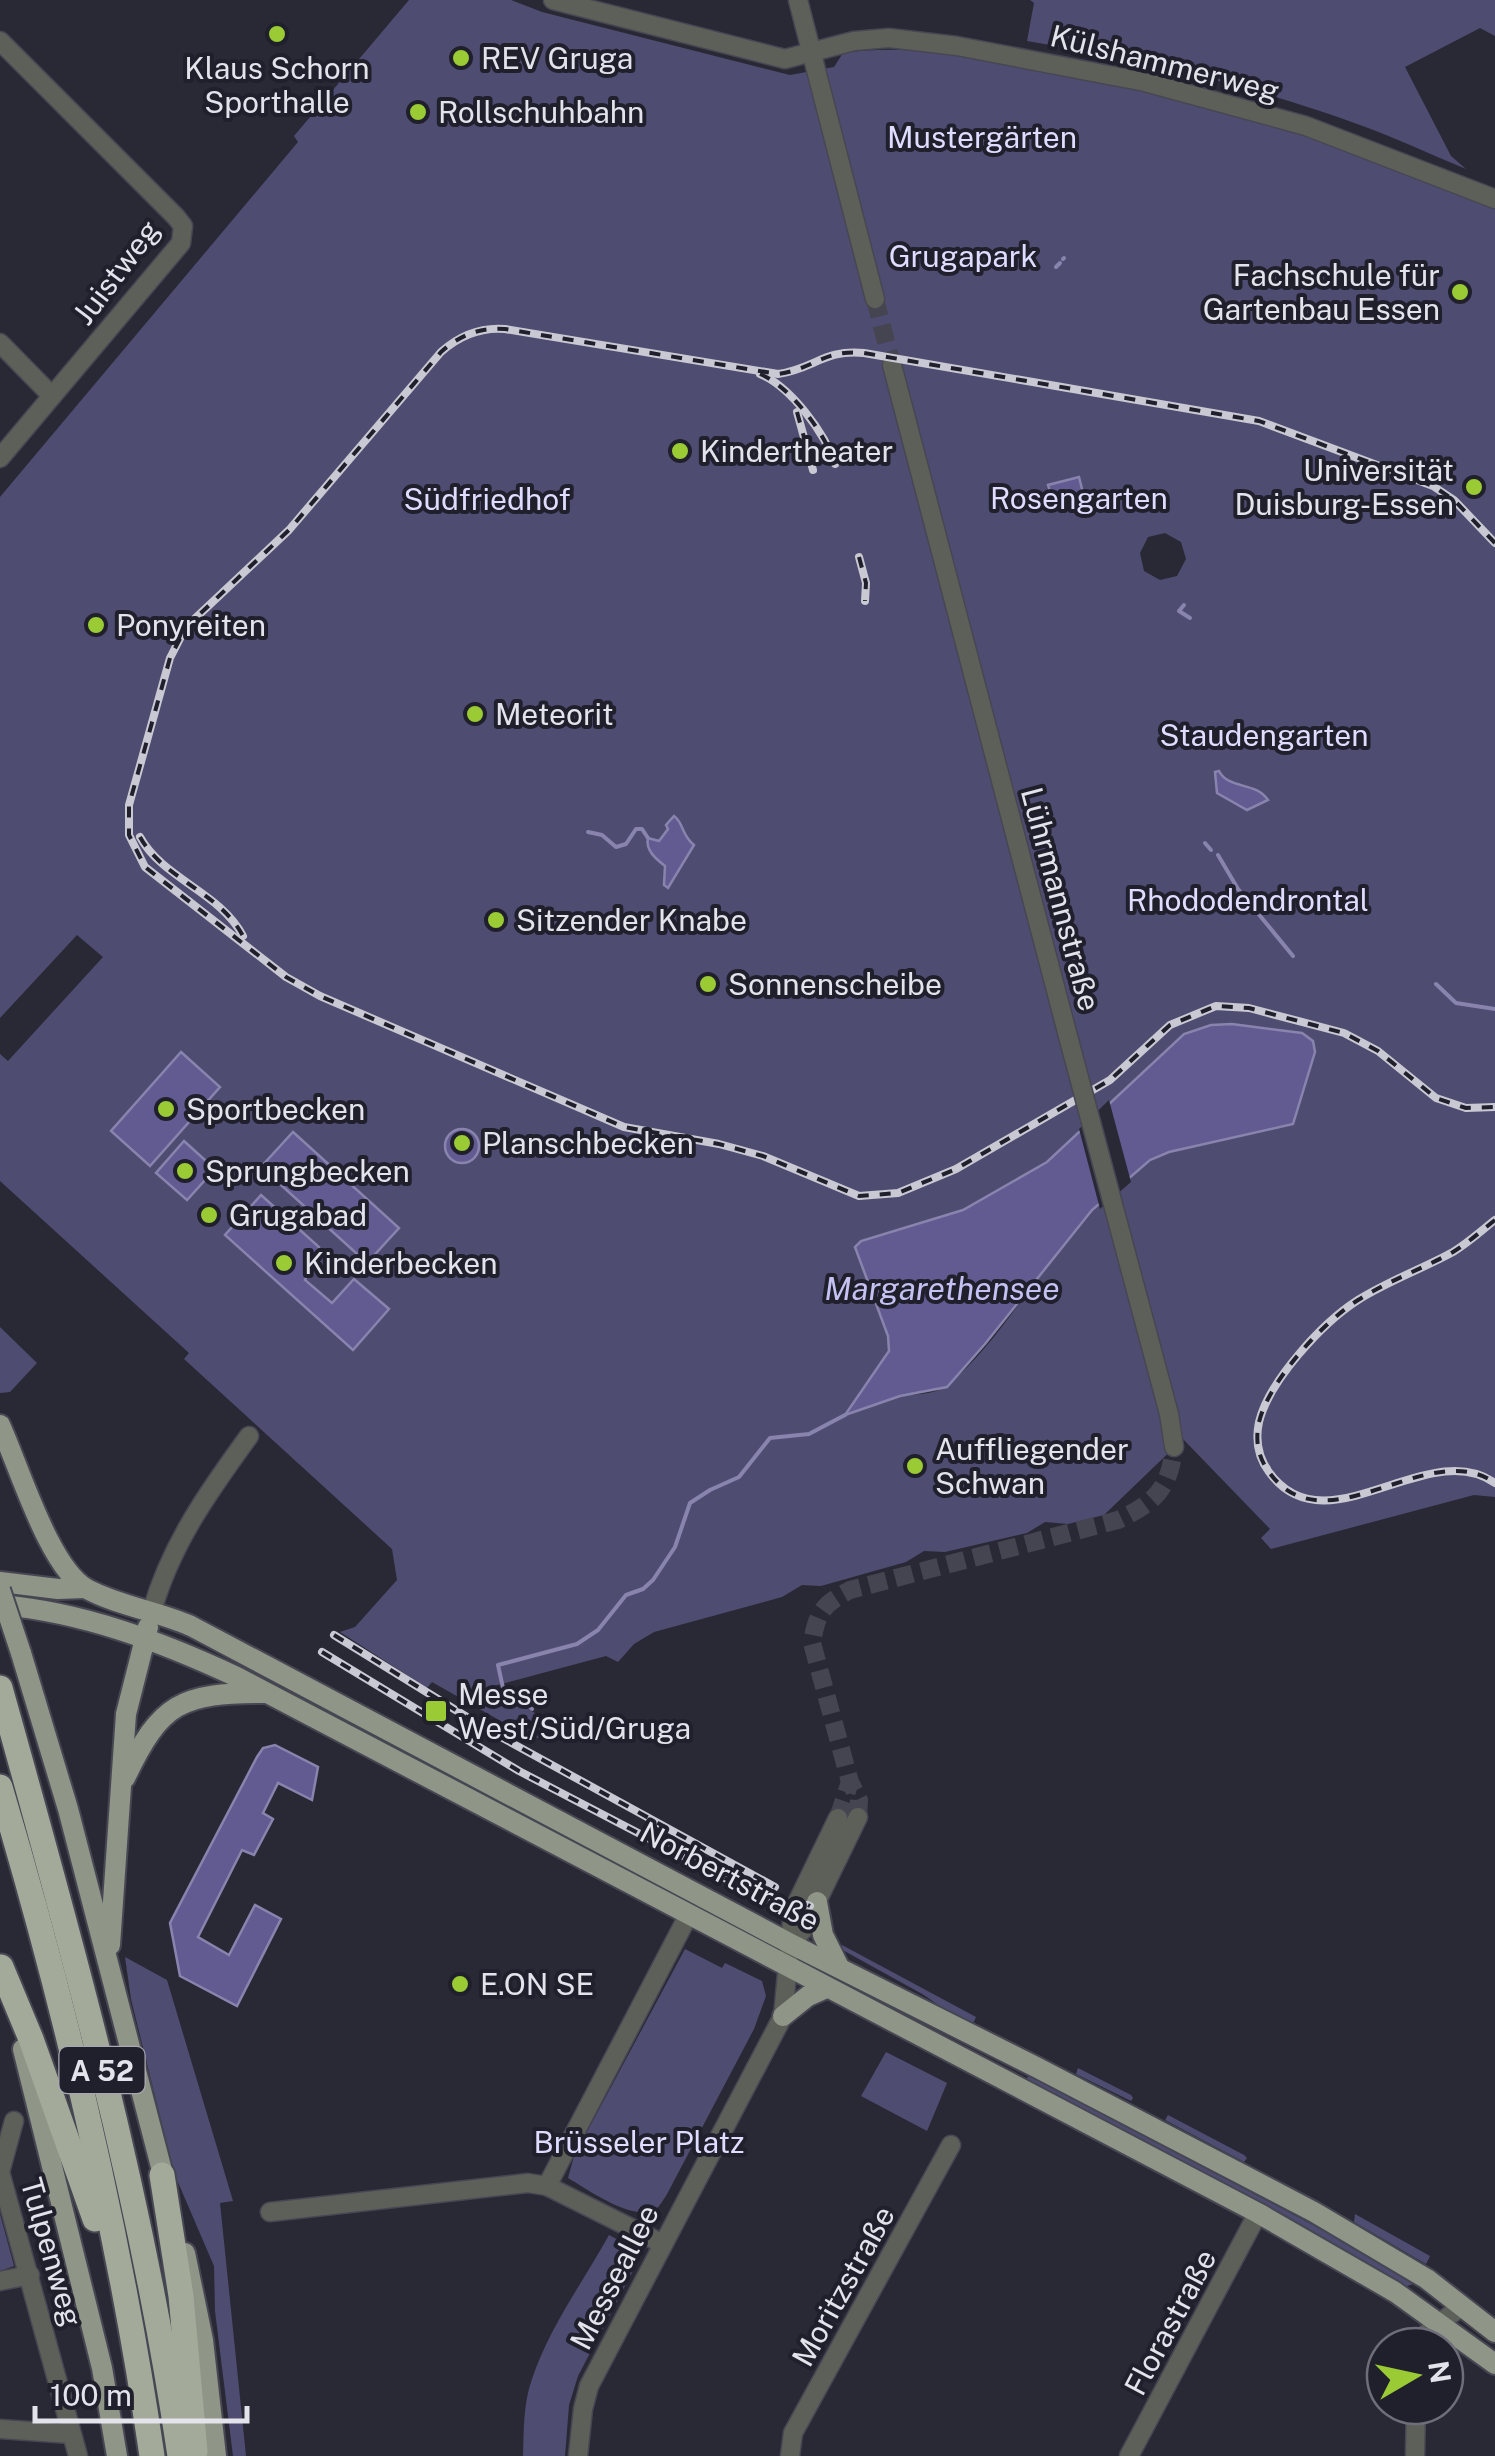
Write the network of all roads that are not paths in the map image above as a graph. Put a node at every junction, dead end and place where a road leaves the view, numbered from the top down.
1 (553, 0) edge
2 (798, 0) edge
3 (0, 41) edge
4 (812, 52) junction
5 (1495, 200) edge
6 (875, 299) tunnel mouth
7 (0, 343) edge
8 (892, 365) tunnel mouth
9 (52, 396) junction
10 (0, 458) edge
11 (0, 1425) edge
12 (249, 1436) dead end
13 (1174, 1446) tunnel mouth
14 (0, 1586) edge
15 (85, 1588) junction
16 (0, 1605) edge
17 (152, 1611) junction
18 (145, 1638) junction
19 (0, 1688) edge
20 (266, 1693) junction
21 (0, 1787) edge
22 (120, 1789) junction
23 (858, 1817) tunnel mouth
24 (838, 1818) tunnel mouth
25 (817, 1902) junction
26 (690, 1914) junction
27 (791, 1944) junction
28 (109, 1964) junction
29 (0, 1966) edge
30 (788, 1967) junction
31 (839, 1967) junction
32 (826, 1988) junction
33 (783, 2016) junction
34 (14, 2121) dead end
35 (951, 2145) dead end
36 (0, 2172) edge
37 (162, 2175) junction
38 (547, 2186) junction
39 (270, 2212) dead end
40 (1258, 2213) junction
41 (662, 2243) junction
42 (30, 2275) junction
43 (0, 2281) edge
44 (1462, 2306) junction
45 (1440, 2322) junction
46 (1435, 2326) edge
47 (1495, 2332) edge
48 (135, 2348) junction
49 (1495, 2364) edge
50 (1416, 2426) edge
51 (0, 2429) edge
52 (71, 2434) junction
53 (78, 2456) edge
54 (118, 2456) edge
55 (152, 2456) edge
56 (180, 2456) edge
57 (196, 2456) edge
58 (216, 2456) edge
59 (578, 2456) edge
60 (790, 2456) edge
61 (1128, 2456) edge
62 (1415, 2456) edge

1 - 4 street, Külshammerweg
2 - 4 street
3 - 9 street, Juistweg
4 - 5 street, Külshammerweg
4 - 6 street
7 - 9 street
8 - 13 street, Lührmannstraße, bridge
9 - 10 street, Juistweg
11 - 15 main road
12 - 17 street
14 - 15 main road, Norbertstraße
14 - 28 main road, bridge
15 - 17 main road, Norbertstraße
16 - 18 main road, Norbertstraße
17 - 18 main road
17 - 27 main road, Norbertstraße
18 - 20 main road, Norbertstraße
18 - 22 main road
19 - 56 highway, A 52
20 - 22 main road
20 - 26 main road, Norbertstraße
21 - 48 highway, A 52
22 - 28 main road
23 - 25 street
24 - 27 street
25 - 27 street
25 - 31 main road
26 - 30 main road, Norbertstraße
26 - 38 street
27 - 30 street
27 - 31 main road, Norbertstraße
28 - 37 main road
29 - 48 highway
29 - 54 main road
30 - 32 main road, Norbertstraße
30 - 33 street, Messeallee
31 - 44 main road, Norbertstraße
32 - 33 main road
32 - 40 main road, Norbertstraße
33 - 41 street, Messeallee
34 - 36 street, Tulpenweg
35 - 60 street, Moritzstraße
36 - 42 street, Tulpenweg
37 - 57 highway
37 - 58 main road
38 - 39 street
38 - 41 street
40 - 45 main road, Norbertstraße
40 - 61 street, Florastraße
41 - 59 street, Messeallee
42 - 43 street
42 - 52 street, Tulpenweg
44 - 45 street
44 - 47 main road, Norbertstraße
45 - 46 street
45 - 49 main road, Norbertstraße
48 - 55 highway, A 52
50 - 62 street
51 - 52 street
52 - 53 street, Tulpenweg

